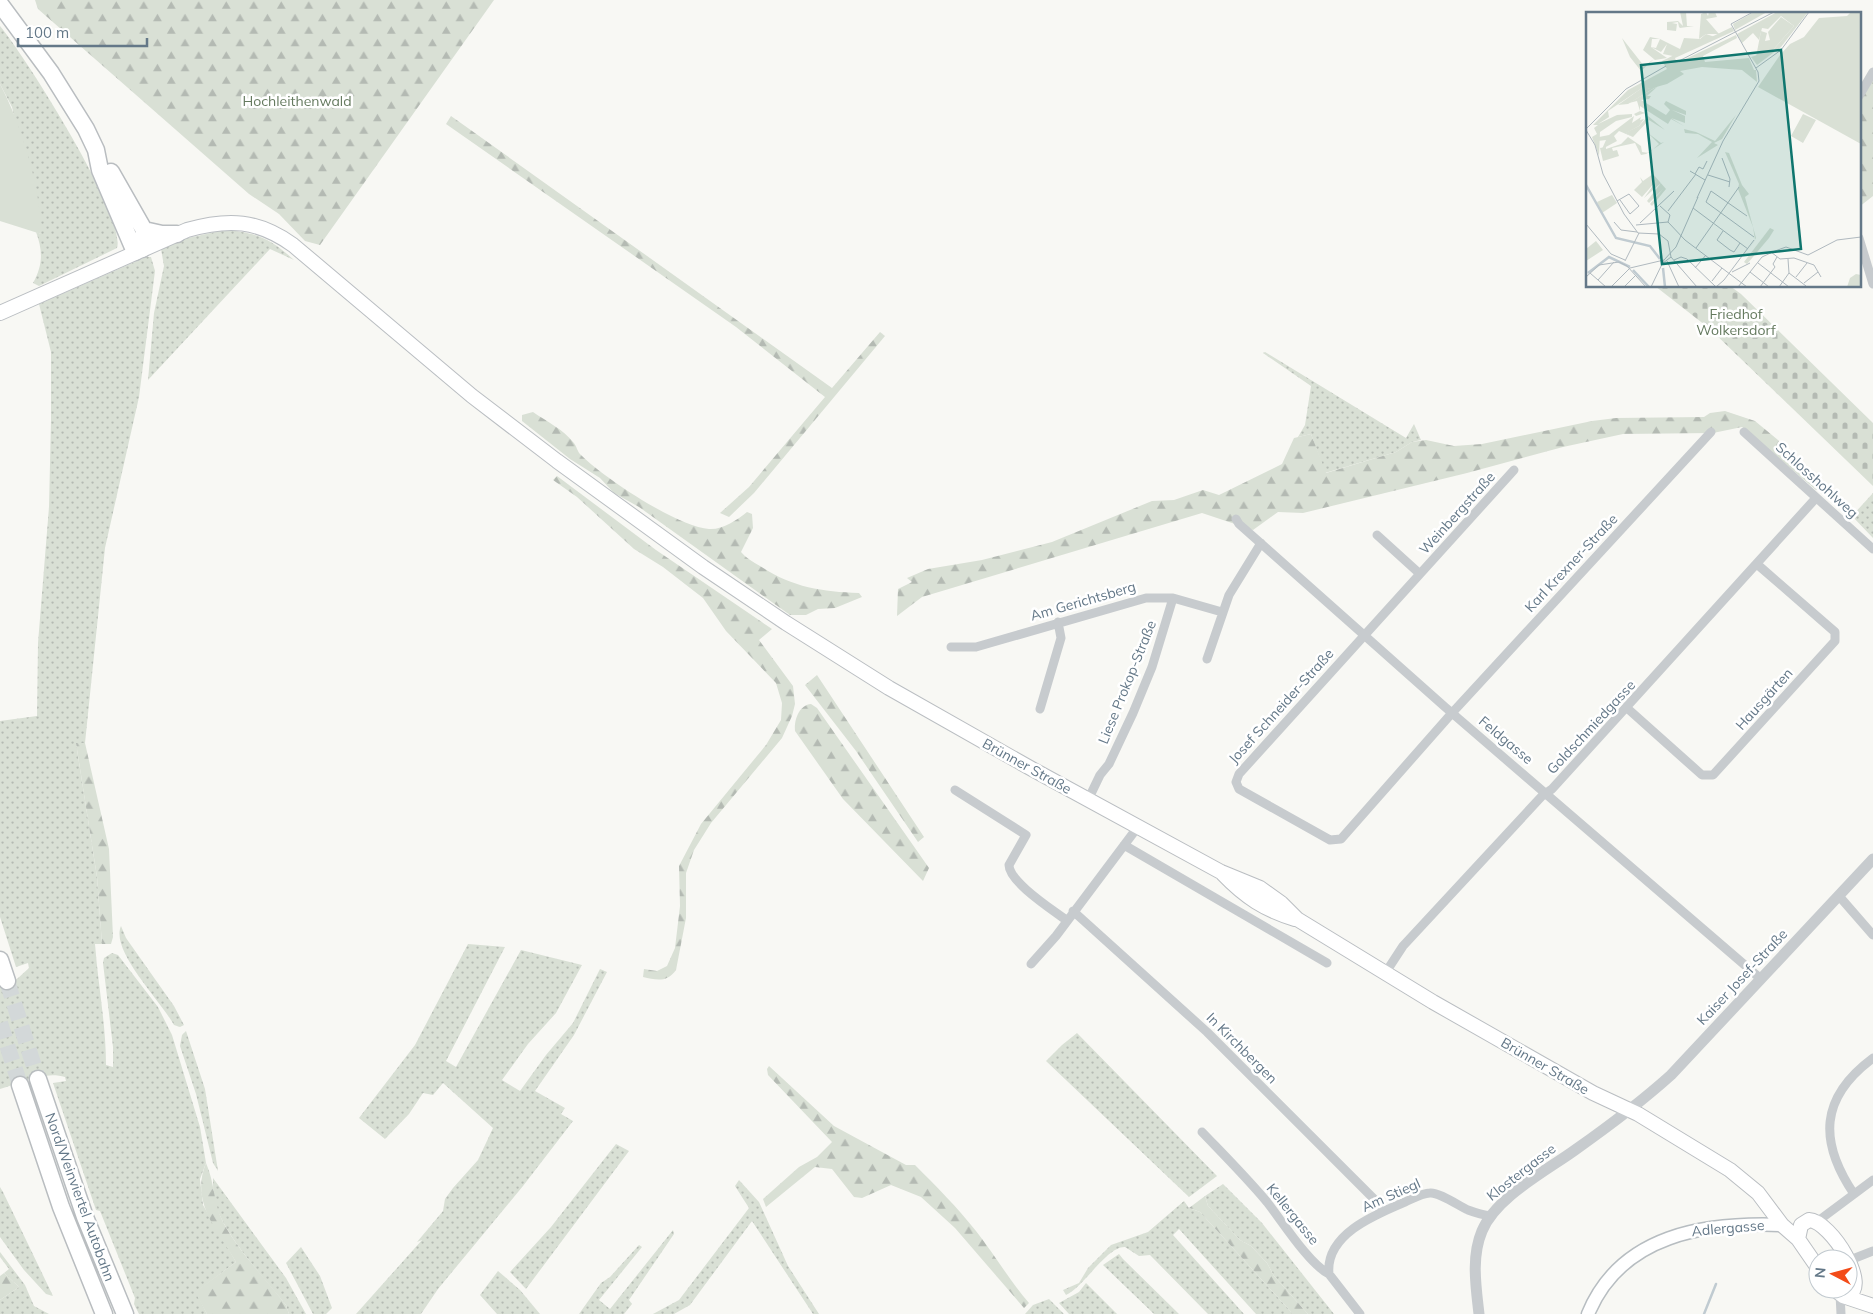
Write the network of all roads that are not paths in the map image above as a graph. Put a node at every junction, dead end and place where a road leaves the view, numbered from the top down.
1 (0, 4) edge
2 (1873, 72) edge
3 (1860, 94) edge
4 (96, 150) junction
5 (144, 230) junction
6 (177, 234) junction
7 (1860, 241) edge
8 (138, 250) junction
9 (1873, 284) edge
10 (0, 313) edge
11 (1711, 432) dead end
12 (1744, 432) dead end
13 (1514, 470) dead end
14 (1816, 498) junction
15 (1236, 519) dead end
16 (1377, 535) dead end
17 (1261, 543) junction
18 (1873, 548) edge
19 (1758, 564) junction
20 (1420, 574) junction
21 (1173, 598) junction
22 (1222, 612) junction
23 (1058, 622) junction
24 (1364, 635) junction
25 (951, 647) dead end
26 (1207, 659) dead end
27 (1627, 708) junction
28 (1040, 709) dead end
29 (1452, 713) junction
30 (955, 790) dead end
31 (1546, 793) junction
32 (1088, 800) junction
33 (1137, 828) junction
34 (1124, 845) junction
35 (1873, 859) edge
36 (1839, 896) junction
37 (1073, 911) junction
38 (1066, 920) junction
39 (1873, 935) edge
40 (0, 960) edge
41 (1327, 963) dead end
42 (1031, 964) dead end
43 (1386, 972) junction
44 (1761, 979) junction
45 (7, 981) tunnel mouth
46 (1873, 1058) edge
47 (38, 1079) tunnel mouth
48 (20, 1085) tunnel mouth
49 (1628, 1110) junction
50 (1202, 1132) dead end
51 (1873, 1180) edge
52 (1854, 1194) junction
53 (1385, 1210) junction
54 (1491, 1216) junction
55 (1812, 1222) junction
56 (1782, 1225) junction
57 (1798, 1239) junction
58 (1842, 1249) edge
59 (1873, 1250) edge
60 (1808, 1254) edge
61 (1858, 1257) edge
62 (1329, 1274) junction
63 (1858, 1282) edge
64 (1840, 1299) edge
65 (1857, 1299) edge
66 (1871, 1304) edge
67 (1841, 1313) edge
68 (104, 1314) edge
69 (125, 1314) edge
70 (1360, 1314) edge
71 (1479, 1314) edge
72 (1588, 1314) edge

1 - 4 highway
2 - 3 street
4 - 5 highway
4 - 8 highway
5 - 6 highway
5 - 8 highway
6 - 8 main road
6 - 32 main road, Brünner Straße
7 - 9 street
8 - 10 main road
11 - 29 street, Karl Krexner-Straße
12 - 14 street, Schlosshohlweg
13 - 20 street, Weinbergstraße
14 - 18 street, Schlosshohlweg
14 - 19 street, Goldschmiedgasse
15 - 17 street, Feldgasse
16 - 20 street, Weinbergstraße
17 - 22 street
17 - 24 street, Feldgasse
19 - 27 street, Goldschmiedgasse
19 - 27 street, Hausgärten
20 - 24 street, Weinbergstraße
21 - 22 street, Am Gerichtsberg
21 - 23 street, Am Gerichtsberg
21 - 32 street, Liese Prokop-Straße
22 - 26 street
23 - 25 street, Am Gerichtsberg
23 - 28 street
24 - 29 street, Feldgasse
24 - 29 street, Josef Schneider-Straße
27 - 31 street, Goldschmiedgasse
29 - 31 street, Feldgasse
30 - 38 street
31 - 43 street, Goldschmiedgasse
31 - 44 street, Feldgasse
32 - 33 main road, Brünner Straße
33 - 34 street
33 - 43 main road, Brünner Straße
34 - 37 street
34 - 41 street
35 - 36 street, Kaiser Josef-Straße
36 - 39 street
36 - 44 street, Kaiser Josef-Straße
37 - 38 street
37 - 53 street, In Kirchbergen
38 - 42 street
40 - 45 highway
43 - 49 main road, Brünner Straße
44 - 49 street, Kaiser Josef-Straße
46 - 52 street
47 - 69 highway, Nord/Weinviertel Autobahn
48 - 68 highway, Nord/Weinviertel Autobahn
49 - 54 street, Klostergasse
49 - 56 main road, Brünner Straße
50 - 62 street, Kellergasse
51 - 52 street
52 - 55 street
53 - 54 street, Am Stiegl
53 - 62 street, Am Stiegl
54 - 71 street, Klostergasse
55 - 56 main road
55 - 57 main road
55 - 58 main road
56 - 57 main road, Brünner Straße
56 - 72 main road, Adlergasse
57 - 60 main road, Brünner Straße
59 - 61 street
62 - 70 street, Kellergasse
63 - 66 main road
64 - 67 street
65 - 66 main road

